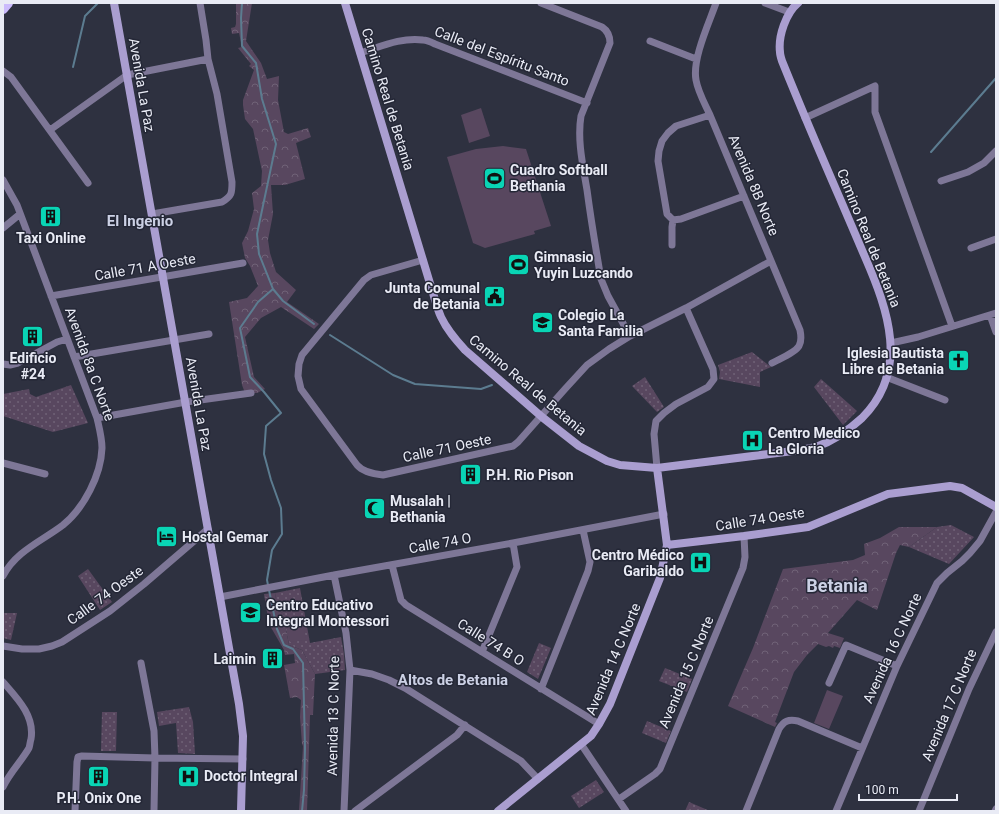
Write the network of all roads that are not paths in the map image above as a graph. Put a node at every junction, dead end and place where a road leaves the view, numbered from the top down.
1 (8, 3) edge
2 (114, 3) edge
3 (200, 3) edge
4 (345, 3) edge
5 (542, 3) edge
6 (716, 3) edge
7 (765, 3) edge
8 (798, 3) edge
9 (3, 9) edge
10 (789, 12) junction
11 (650, 41) dead end
12 (360, 53) junction
13 (208, 59) junction
14 (696, 59) junction
15 (3, 71) edge
16 (127, 75) junction
17 (587, 103) junction
18 (710, 115) junction
19 (805, 118) junction
20 (50, 130) junction
21 (996, 151) edge
22 (3, 180) edge
23 (941, 181) dead end
24 (88, 183) dead end
25 (744, 196) junction
26 (20, 214) junction
27 (152, 214) junction
28 (673, 220) junction
29 (3, 228) edge
30 (996, 239) edge
31 (672, 245) dead end
32 (971, 248) dead end
33 (423, 260) junction
34 (771, 261) junction
35 (243, 263) dead end
36 (163, 277) junction
37 (51, 296) junction
38 (686, 308) junction
39 (993, 314) edge
40 (952, 326) junction
41 (996, 332) edge
42 (209, 334) dead end
43 (630, 336) junction
44 (67, 339) junction
45 (174, 340) junction
46 (891, 343) junction
47 (74, 357) junction
48 (772, 363) dead end
49 (3, 364) edge
50 (886, 377) junction
51 (251, 393) dead end
52 (945, 400) dead end
53 (186, 402) junction
54 (542, 416) junction
55 (97, 418) junction
56 (3, 463) edge
57 (657, 468) junction
58 (45, 474) dead end
59 (996, 507) edge
60 (996, 512) edge
61 (664, 514) junction
62 (208, 529) junction
63 (583, 530) junction
64 (744, 536) junction
65 (513, 543) junction
66 (667, 545) junction
67 (392, 565) junction
68 (334, 575) junction
69 (3, 576) edge
70 (220, 597) junction
71 (996, 632) edge
72 (3, 646) edge
73 (482, 652) junction
74 (141, 663) dead end
75 (897, 666) junction
76 (350, 670) junction
77 (3, 682) edge
78 (829, 684) dead end
79 (541, 689) junction
80 (599, 724) junction
81 (465, 725) junction
82 (581, 744) junction
83 (862, 748) junction
84 (155, 758) junction
85 (243, 759) junction
86 (538, 779) junction
87 (3, 787) edge
88 (619, 799) junction
89 (75, 811) edge
90 (154, 811) edge
91 (241, 811) edge
92 (344, 811) edge
93 (355, 811) edge
94 (498, 811) edge
95 (626, 811) edge
96 (746, 811) edge
97 (836, 811) edge
98 (919, 811) edge

1 - 9 main road
2 - 16 street, Avenida La Paz
3 - 13 street
4 - 12 street, Camino Real de Betania
5 - 17 street
6 - 14 street, Avenida 8B Norte
7 - 10 street
8 - 10 street, Camino Real de Betania
10 - 19 street, Camino Real de Betania
11 - 14 street
12 - 17 street, Calle del Espíritu Santo
12 - 33 street, Camino Real de Betania
13 - 16 street
13 - 27 street
14 - 18 street, Avenida 8B Norte
15 - 20 street
16 - 20 street
16 - 27 street, Avenida La Paz
17 - 43 street
18 - 25 street, Avenida 8B Norte
18 - 28 street
19 - 40 street
19 - 46 street, Camino Real de Betania
20 - 24 street
21 - 23 street
22 - 26 street, Avenida 8a C Norte
25 - 28 street
25 - 34 street, Avenida 8B Norte
26 - 29 street
26 - 37 street, Avenida 8a C Norte
27 - 36 street, Avenida La Paz
28 - 31 street
30 - 32 street
33 - 54 street, Camino Real de Betania
33 - 54 street, Calle 71 Oeste
34 - 38 street, Calle 71 Oeste
34 - 48 street, Avenida 8B Norte
35 - 36 street, Calle 71 A Oeste
36 - 37 street, Calle 71 A Oeste
36 - 45 street, Avenida La Paz
37 - 44 street, Avenida 8a C Norte
38 - 43 street, Calle 71 Oeste
38 - 57 street
39 - 40 street
39 - 41 street
40 - 46 street
42 - 45 street
43 - 54 street, Calle 71 Oeste
44 - 47 street, Avenida 8a C Norte
44 - 49 street
45 - 47 street
45 - 53 street, Avenida La Paz
46 - 50 street, Camino Real de Betania
47 - 55 street, Avenida 8a C Norte
50 - 52 street
50 - 57 street, Camino Real de Betania
51 - 53 street
53 - 55 street
53 - 62 street, Avenida La Paz
54 - 57 street, Camino Real de Betania
55 - 69 street, Avenida 8a C Norte
56 - 58 street
57 - 61 street
59 - 64 street, Calle 74 Oeste
60 - 75 street, Avenida 16 C Norte
61 - 63 street, Calle 74 O
61 - 66 street
62 - 70 street, Avenida La Paz
62 - 72 street, Calle 74 Oeste
63 - 65 street, Calle 74 O
63 - 79 street
64 - 66 street, Calle 74 Oeste
64 - 88 street, Avenida 15 C Norte
65 - 67 street, Calle 74 O
65 - 73 street
66 - 80 street, Avenida 14 C Norte
67 - 68 street, Calle 74 O
67 - 73 street, Calle 74 B O
68 - 70 street, Calle 74 O
68 - 76 street, Avenida 13 C Norte
70 - 85 street, Avenida La Paz
71 - 98 street, Avenida 17 C Norte
73 - 79 street, Calle 74 B O
74 - 84 street
75 - 78 street
75 - 83 street, Avenida 16 C Norte
76 - 81 street
76 - 92 street, Avenida 13 C Norte
77 - 87 street
79 - 80 street, Calle 74 B O
80 - 82 street, Avenida 14 C Norte
81 - 86 street
81 - 93 street
82 - 86 street, Avenida 14 C Norte
82 - 88 street
83 - 96 street
83 - 97 street, Avenida 16 C Norte
84 - 85 street
84 - 89 street
84 - 90 street
85 - 91 street, Avenida La Paz
86 - 94 street, Avenida 14 C Norte
88 - 95 street

